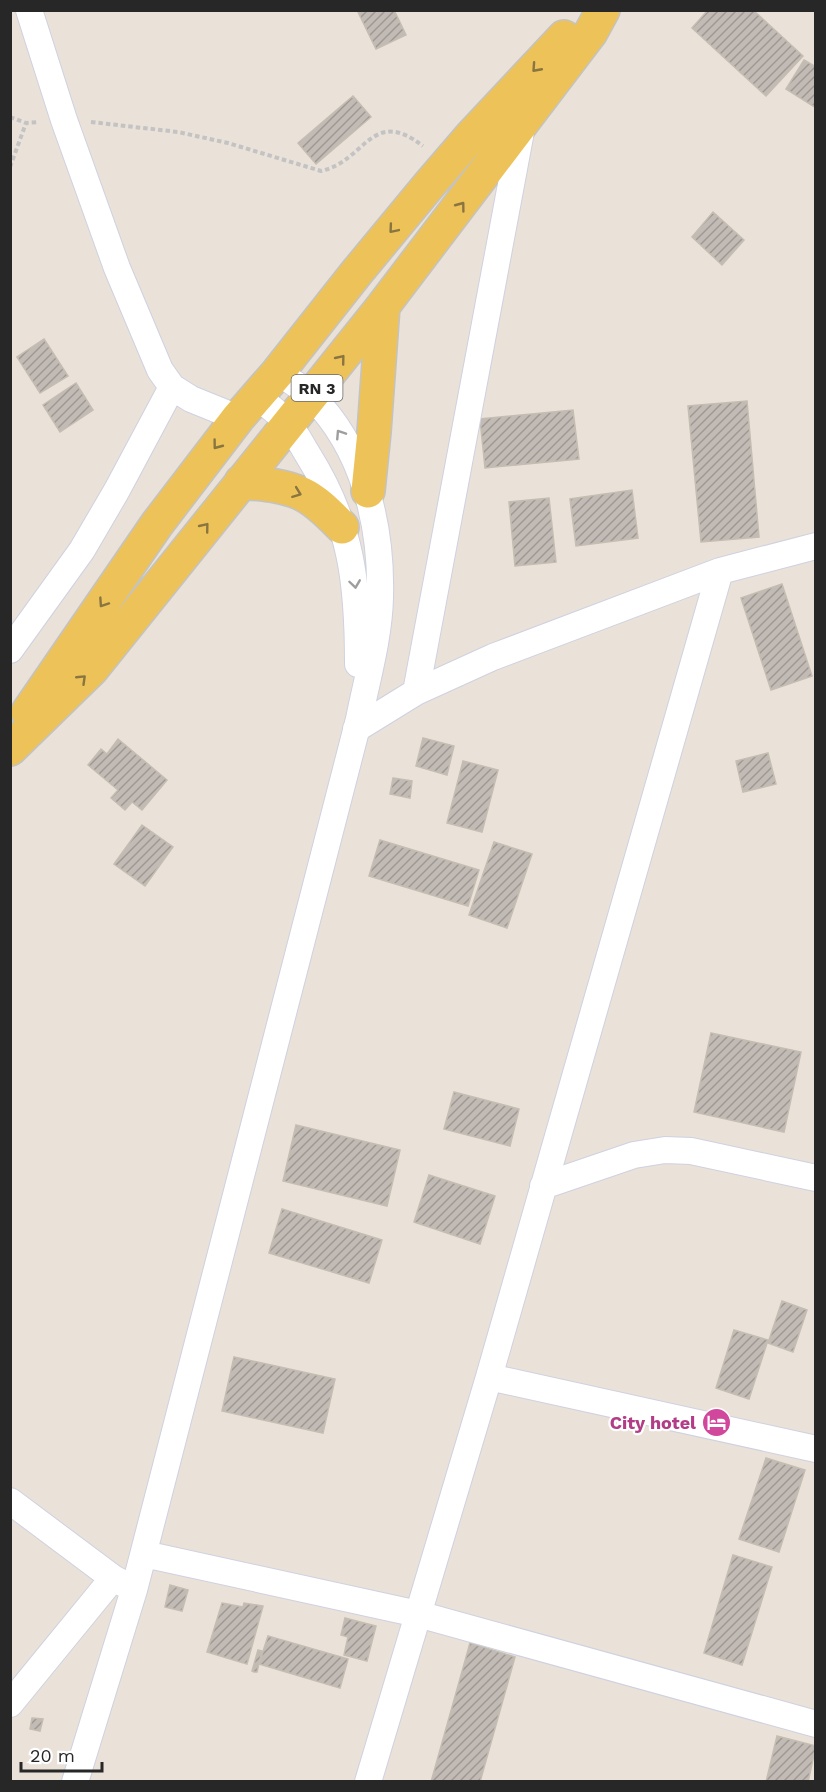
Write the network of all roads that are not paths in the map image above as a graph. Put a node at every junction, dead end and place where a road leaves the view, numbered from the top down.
1 (592, 10) edge
2 (603, 10) edge
3 (31, 11) edge
4 (522, 126) junction
5 (383, 306) junction
6 (278, 372) junction
7 (172, 387) junction
8 (311, 396) junction
9 (247, 407) junction
10 (288, 423) junction
11 (241, 482) junction
12 (368, 491) junction
13 (342, 527) junction
14 (816, 546) edge
15 (720, 571) junction
16 (10, 650) edge
17 (416, 692) junction
18 (358, 724) junction
19 (10, 739) edge
20 (10, 749) edge
21 (816, 1178) edge
22 (543, 1186) junction
23 (489, 1377) junction
24 (816, 1449) edge
25 (10, 1500) edge
26 (144, 1554) junction
27 (123, 1584) junction
28 (418, 1614) junction
29 (10, 1704) edge
30 (816, 1724) edge
31 (75, 1782) edge
32 (368, 1782) edge

1 -> 6 main road, RN 3
2 - 4 main road, RN 3
3 - 7 street
5 -> 4 main road, RN 3
4 - 17 street
8 -> 5 main road, RN 3
5 - 12 main road
6 - 8 street
6 - 9 main road, RN 3
7 - 9 street
7 - 16 street
8 - 10 main road, RN 3
12 -> 8 street
9 - 10 street
9 -> 19 main road, RN 3
10 - 11 main road, RN 3
10 - 13 street
11 -> 13 main road
20 -> 11 main road, RN 3
12 - 18 street
13 -> 18 street
14 - 15 street
15 - 17 street
15 - 22 street
17 - 18 street
18 - 26 street
21 - 22 street
22 - 23 street
23 - 24 street
23 - 28 street
25 - 27 street
26 - 27 street
26 - 28 street
27 - 29 street
27 - 31 street
28 - 30 street
28 - 32 street

